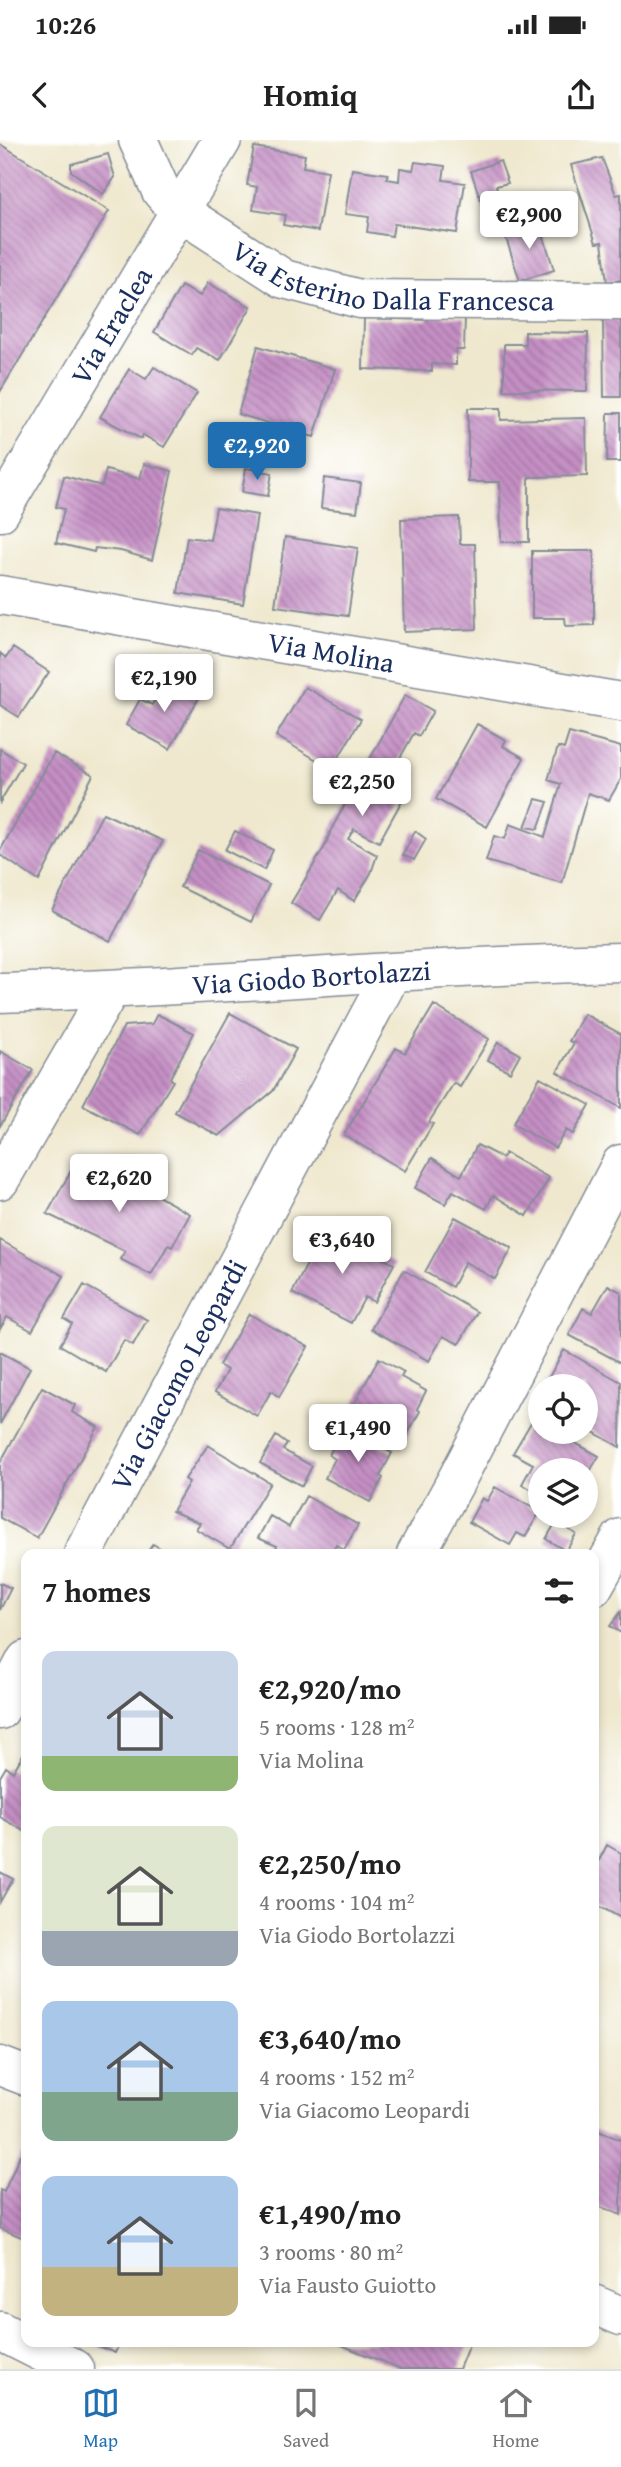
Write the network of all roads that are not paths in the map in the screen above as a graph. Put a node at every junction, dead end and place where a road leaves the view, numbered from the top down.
1 (138, 140) edge
2 (222, 140) edge
3 (179, 211) junction
4 (621, 301) edge
5 (0, 512) edge
6 (0, 595) edge
7 (621, 702) edge
8 (621, 962) edge
9 (384, 973) junction
10 (110, 990) junction
11 (0, 993) edge
12 (621, 1164) edge
13 (0, 1180) edge
14 (621, 1538) edge
15 (86, 1549) edge
16 (419, 1549) edge
17 (599, 1576) edge
18 (21, 1670) edge
19 (0, 1710) edge
20 (0, 2066) edge
21 (21, 2074) edge
22 (599, 2307) edge
23 (621, 2316) edge
24 (0, 2331) edge
25 (21, 2342) edge
26 (32, 2347) edge
27 (75, 2369) edge

1 - 3 street, Via Esterino Dalla Francesca
2 - 3 street, Via Eraclea
3 - 4 street, Via Esterino Dalla Francesca
3 - 5 street, Via Eraclea
6 - 7 street, Via Molina
8 - 9 street, Via Giodo Bortolazzi
9 - 10 street, Via Giodo Bortolazzi
9 - 15 street, Via Giacomo Leopardi
10 - 11 street, Via Giodo Bortolazzi
10 - 13 street
12 - 16 street
14 - 17 street
18 - 19 street
20 - 21 street
22 - 23 street
24 - 25 street
26 - 27 street

